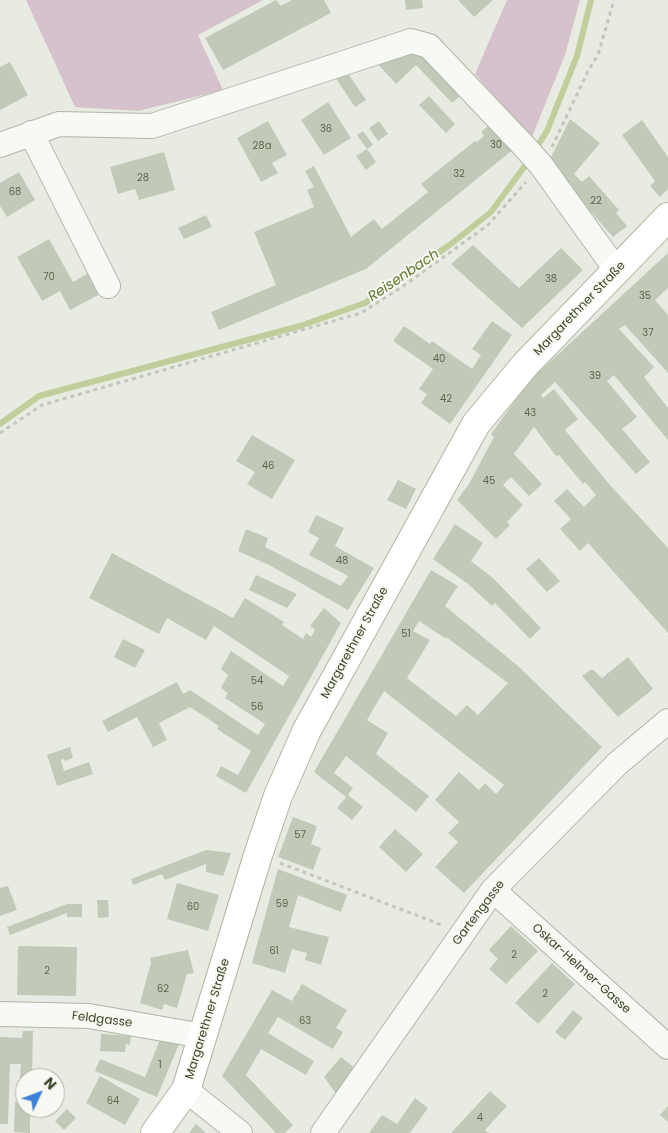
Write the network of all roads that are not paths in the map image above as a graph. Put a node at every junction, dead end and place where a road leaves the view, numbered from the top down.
1 (30, 133) junction
2 (0, 145) edge
3 (668, 217) edge
4 (617, 271) junction
5 (108, 286) dead end
6 (668, 721) edge
7 (493, 890) junction
8 (0, 1014) edge
9 (203, 1036) junction
10 (668, 1047) edge
11 (186, 1090) junction
12 (155, 1133) edge
13 (240, 1133) edge
14 (323, 1133) edge

1 - 2 street
1 - 4 street
1 - 5 street
3 - 4 main road, Margarethner Straße
4 - 9 main road, Margarethner Straße
6 - 7 street, Gartengasse
7 - 10 street, Oskar-Helmer-Gasse
7 - 14 street, Gartengasse
8 - 9 street, Feldgasse
9 - 11 main road, Margarethner Straße
11 - 12 main road, Margarethner Straße
11 - 13 street

